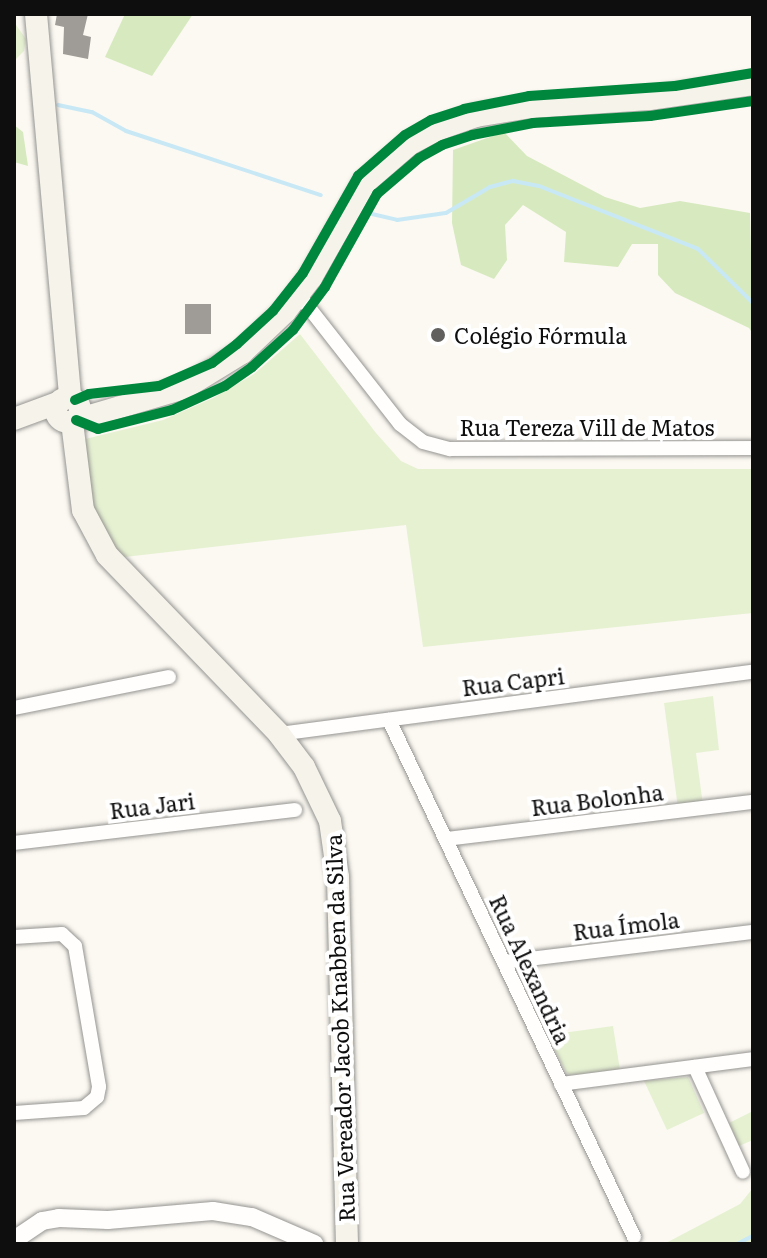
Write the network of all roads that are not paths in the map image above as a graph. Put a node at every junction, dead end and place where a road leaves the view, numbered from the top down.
1 (36, 14) edge
2 (753, 84) edge
3 (299, 295) junction
4 (69, 410) junction
5 (14, 419) edge
6 (14, 430) edge
7 (753, 448) edge
8 (753, 672) edge
9 (169, 677) dead end
10 (14, 708) edge
11 (389, 720) junction
12 (279, 734) junction
13 (753, 802) edge
14 (295, 810) dead end
15 (446, 839) junction
16 (14, 843) edge
17 (753, 932) edge
18 (14, 937) edge
19 (504, 962) junction
20 (753, 1059) edge
21 (695, 1067) junction
22 (561, 1084) junction
23 (14, 1113) edge
24 (743, 1172) dead end
25 (634, 1237) dead end
26 (14, 1240) edge
27 (305, 1242) edge
28 (347, 1244) edge

1 - 4 main road, Rua Vereador Jacob Knabben da Silva
2 - 3 main road
3 - 4 main road
3 - 7 street, Rua Tereza Vill de Matos
4 - 5 main road
4 - 6 main road
4 - 12 main road, Rua Vereador Jacob Knabben da Silva
8 - 11 street, Rua Capri
9 - 10 street
11 - 12 street, Rua Capri
11 - 15 street, Rua Alexandria
12 - 28 main road, Rua Vereador Jacob Knabben da Silva
13 - 15 street, Rua Bolonha
14 - 16 street, Rua Jari
15 - 19 street, Rua Alexandria
17 - 19 street, Rua Ímola
18 - 23 street
19 - 22 street, Rua Alexandria
20 - 21 street
21 - 22 street
21 - 24 street
22 - 25 street, Rua Alexandria
26 - 27 street

